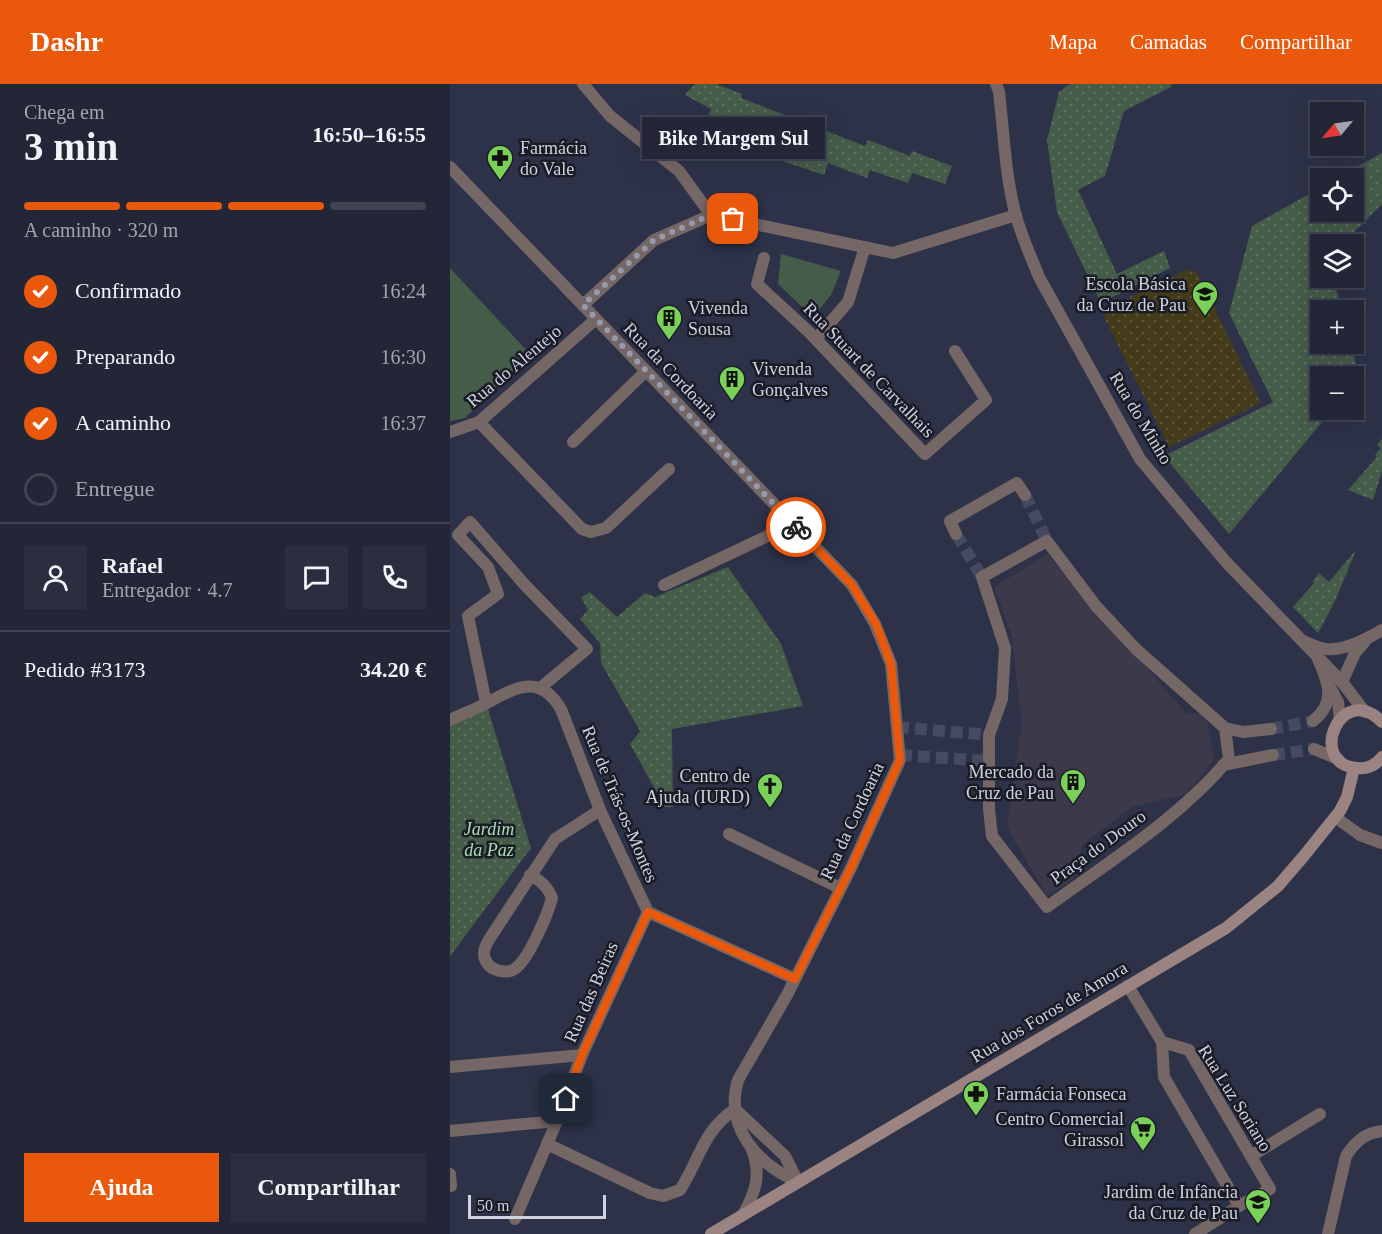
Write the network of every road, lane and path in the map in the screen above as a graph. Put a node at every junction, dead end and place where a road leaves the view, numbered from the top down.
1 (583, 84) edge
2 (996, 84) edge
3 (450, 167) edge
4 (711, 215) junction
5 (1016, 215) junction
6 (865, 248) junction
7 (764, 258) dead end
8 (583, 305) junction
9 (596, 319) junction
10 (816, 339) junction
11 (955, 351) dead end
12 (646, 371) junction
13 (480, 422) junction
14 (450, 432) edge
15 (573, 442) dead end
16 (669, 470) dead end
17 (1025, 495) dead end
18 (793, 524) junction
19 (956, 534) dead end
20 (664, 585) dead end
21 (1382, 630) edge
22 (1366, 640) junction
23 (1303, 641) junction
24 (1336, 683) junction
25 (540, 688) junction
26 (486, 703) junction
27 (1365, 712) junction
28 (1341, 719) junction
29 (450, 720) edge
30 (1313, 721) dead end
31 (1382, 722) edge
32 (1225, 728) junction
33 (1271, 729) tunnel mouth
34 (1314, 749) tunnel mouth
35 (1273, 755) tunnel mouth
36 (1382, 757) edge
37 (1338, 759) junction
38 (1223, 765) junction
39 (1354, 768) junction
40 (600, 810) junction
41 (1335, 817) junction
42 (729, 834) dead end
43 (1382, 843) edge
44 (530, 875) junction
45 (840, 888) junction
46 (648, 912) junction
47 (795, 979) junction
48 (1128, 986) junction
49 (1162, 1042) junction
50 (582, 1055) junction
51 (450, 1067) edge
52 (735, 1109) junction
53 (1320, 1114) dead end
54 (557, 1121) junction
55 (450, 1131) edge
56 (1382, 1131) edge
57 (547, 1144) junction
58 (750, 1146) junction
59 (1251, 1156) junction
60 (798, 1182) junction
61 (1239, 1206) junction
62 (743, 1215) junction
63 (515, 1219) dead end
64 (711, 1234) edge
65 (1195, 1234) edge
66 (1329, 1234) edge

1 - 4 street
2 - 5 street, Rua do Minho
3 - 8 street, Rua da Cordoaria
4 - 6 street
4 - 8 street
5 - 6 street
5 - 23 street, Rua do Minho
6 - 10 street
7 - 10 street, Rua Stuart de Carvalhais
8 - 9 street, Rua da Cordoaria
9 - 12 street, Rua da Cordoaria
9 - 13 street, Rua do Alentejo
10 - 11 street, Rua Stuart de Carvalhais
12 - 15 street
12 - 18 street, Rua da Cordoaria
13 - 14 street, Rua do Alentejo
13 - 16 street
17 - 19 street
18 - 20 street
18 - 45 street, Rua da Cordoaria
21 - 22 street
22 - 23 street
22 - 24 street
23 - 24 street, Rua do Minho
24 - 27 street, Rua do Minho
24 - 28 street
24 - 30 street
25 - 26 street
25 - 26 street
25 - 40 street, Rua de Trás-os-Montes
26 - 29 street
27 - 28 main road
27 - 31 main road
28 - 37 main road
32 - 33 street
32 - 38 street
32 - 38 street, Praça do Douro
34 - 37 street
35 - 38 street
36 - 39 main road
37 - 39 main road
39 - 41 main road, Rua dos Foros de Amora
40 - 44 street
40 - 46 street, Rua de Trás-os-Montes
41 - 43 street
41 - 48 main road, Rua dos Foros de Amora
42 - 45 street
44 - 44 street
45 - 47 street, Rua da Cordoaria
46 - 47 street
46 - 50 street, Rua das Beiras
47 - 52 street, Rua da Cordoaria
48 - 49 street
48 - 60 main road, Rua dos Foros de Amora
49 - 59 street, Rua Luz Soriano
49 - 61 street
50 - 51 street
50 - 54 street, Rua das Beiras
52 - 57 street
52 - 58 street
52 - 60 street
53 - 59 street
54 - 55 street
54 - 57 street, Rua das Beiras
56 - 66 street
57 - 63 street, Rua das Beiras
58 - 60 street
58 - 62 street
59 - 61 street, Rua Luz Soriano
60 - 62 main road, Rua dos Foros de Amora
61 - 65 street, Rua Luz Soriano
62 - 64 main road, Rua dos Foros de Amora

